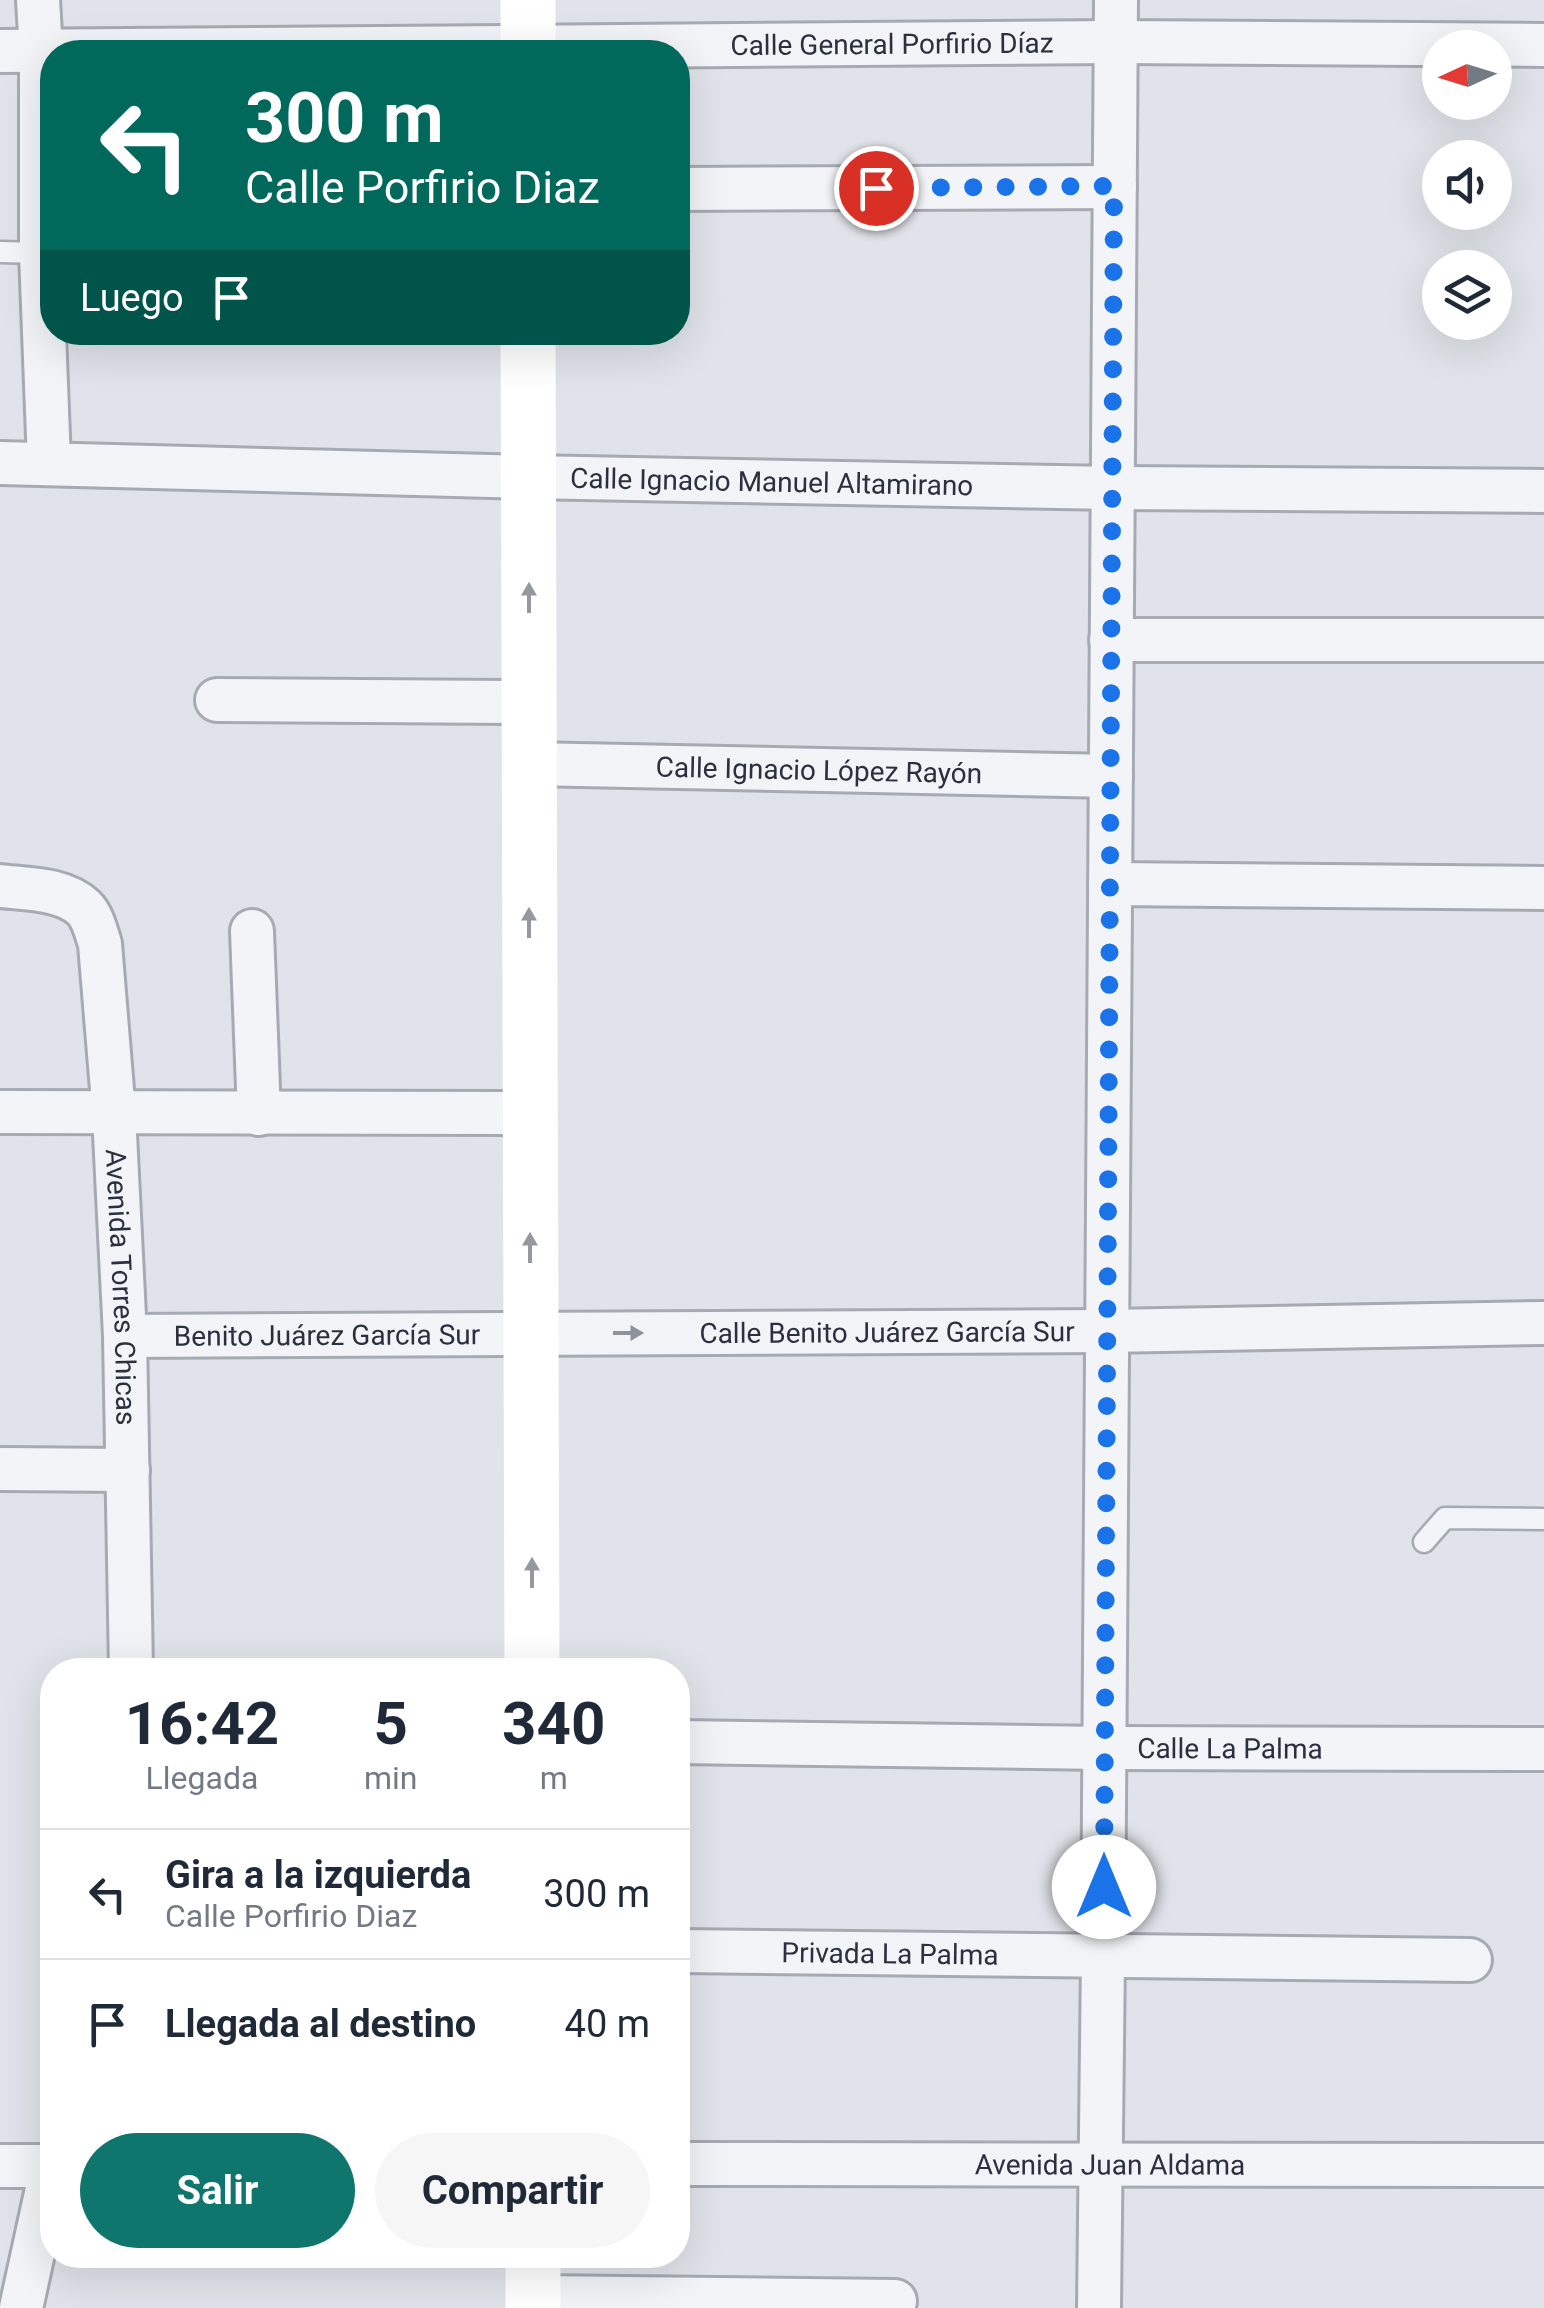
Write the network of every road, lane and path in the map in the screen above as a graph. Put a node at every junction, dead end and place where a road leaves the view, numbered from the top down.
1 (38, 0) edge
2 (1116, 0) edge
3 (528, 33) edge
4 (330, 40) edge
5 (1115, 42) junction
6 (1544, 46) edge
7 (20, 51) edge
8 (1114, 186) junction
9 (690, 189) edge
10 (21, 252) edge
11 (528, 345) edge
12 (0, 463) edge
13 (48, 463) junction
14 (529, 477) junction
15 (1114, 488) junction
16 (1544, 491) edge
17 (1111, 640) junction
18 (1544, 640) edge
19 (217, 700) dead end
20 (529, 702) junction
21 (529, 764) junction
22 (1110, 776) junction
23 (1110, 884) junction
24 (0, 886) edge
25 (1544, 888) edge
26 (252, 931) dead end
27 (0, 1112) edge
28 (530, 1113) junction
29 (114, 1114) junction
30 (259, 1114) junction
31 (1544, 1323) edge
32 (1107, 1331) junction
33 (531, 1333) junction
34 (125, 1336) junction
35 (0, 1469) edge
36 (128, 1470) junction
37 (1544, 1519) edge
38 (1424, 1542) dead end
39 (131, 1658) edge
40 (532, 1658) edge
41 (690, 1742) edge
42 (1104, 1748) junction
43 (1544, 1749) edge
44 (690, 1951) edge
45 (1103, 1956) junction
46 (1470, 1960) dead end
47 (690, 2164) edge
48 (1101, 2165) junction
49 (1544, 2165) edge
50 (0, 2166) edge
51 (40, 2166) edge
52 (40, 2221) edge
53 (533, 2286) edge
54 (895, 2301) dead end
55 (21, 2308) edge
56 (1098, 2308) edge

1 - 7 street
2 - 5 street
3 - 4 street, Calle General Porfirio Díaz
3 - 5 street, Calle General Porfirio Díaz
5 - 6 street, Calle General Porfirio Díaz
5 - 8 street
7 - 10 street
8 - 9 street
8 - 15 street
10 - 13 street
11 - 14 street
12 - 13 street, Calle Ignacio Manuel Altamirano
13 - 14 street, Calle Ignacio Manuel Altamirano
14 - 15 street, Calle Ignacio Manuel Altamirano
20 -> 14 street
15 - 16 street, Calle Ignacio Manuel Altamirano
15 - 17 street
17 - 18 street
17 - 22 street
19 - 20 street
20 - 21 street
21 - 22 street, Calle Ignacio López Rayón
28 -> 21 street
22 - 23 street
23 - 25 street
23 - 32 street
24 - 29 street, Avenida Torres Chicas
26 - 30 street
27 - 29 street
28 - 30 street
33 -> 28 street
29 - 30 street
29 - 34 street, Avenida Torres Chicas
31 - 32 street, Calle Benito Juárez García Sur
33 -> 32 street, Calle Benito Juárez García Sur
32 - 42 street
33 - 34 street, Benito Juárez García Sur
40 -> 33 street
34 - 36 street, Avenida Torres Chicas
35 - 36 street
36 - 39 street, Avenida Torres Chicas
37 - 38 lane
41 - 42 street, Calle La Palma
42 - 43 street, Calle La Palma
42 - 45 street
44 - 45 street, Privada La Palma
45 - 46 street, Privada La Palma
45 - 48 street
47 - 48 street, Avenida Juan Aldama
48 - 49 street, Avenida Juan Aldama
48 - 56 street
50 - 51 street
52 - 55 street
53 - 54 street

